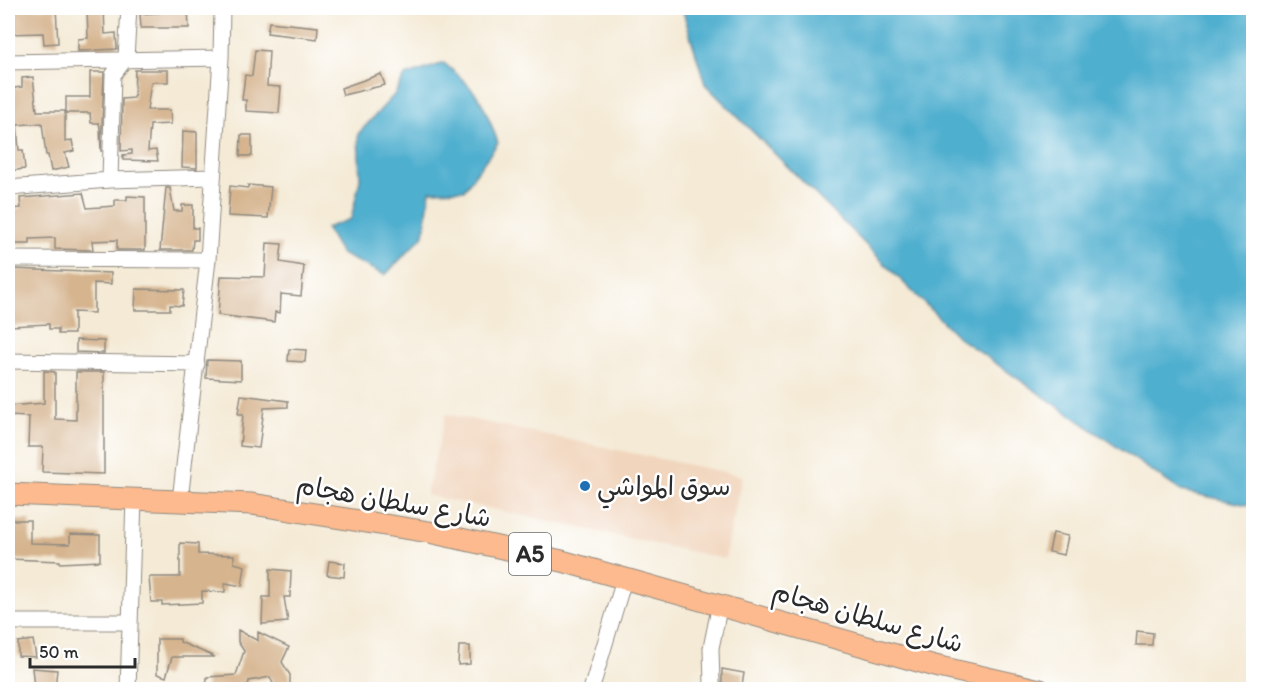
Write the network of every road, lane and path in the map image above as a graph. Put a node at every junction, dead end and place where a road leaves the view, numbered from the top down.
1 (129, 8) edge
2 (222, 8) edge
3 (126, 58) junction
4 (221, 58) junction
5 (8, 62) edge
6 (212, 177) junction
7 (110, 180) junction
8 (8, 188) edge
9 (8, 259) edge
10 (208, 260) junction
11 (8, 361) edge
12 (197, 364) junction
13 (8, 494) edge
14 (134, 498) junction
15 (180, 500) junction
16 (624, 580) junction
17 (720, 604) junction
18 (8, 622) edge
19 (129, 622) junction
20 (712, 684) dead end
21 (128, 690) edge
22 (591, 690) edge
23 (1040, 690) edge

1 - 3 street
2 - 4 street
3 - 4 street
3 - 5 street
3 - 7 street
4 - 6 street
6 - 7 street
6 - 10 street
7 - 8 street
9 - 10 street
10 - 12 street
11 - 12 street
12 - 15 street
13 - 14 highway, شارع سلطان هجام / A5
14 - 15 highway, شارع سلطان هجام / A5
14 - 19 street
15 - 16 highway, شارع سلطان هجام / A5
16 - 17 highway, شارع سلطان هجام / A5
16 - 22 street
17 - 20 street
17 - 23 highway, شارع سلطان هجام / A5
18 - 19 street
19 - 21 street

